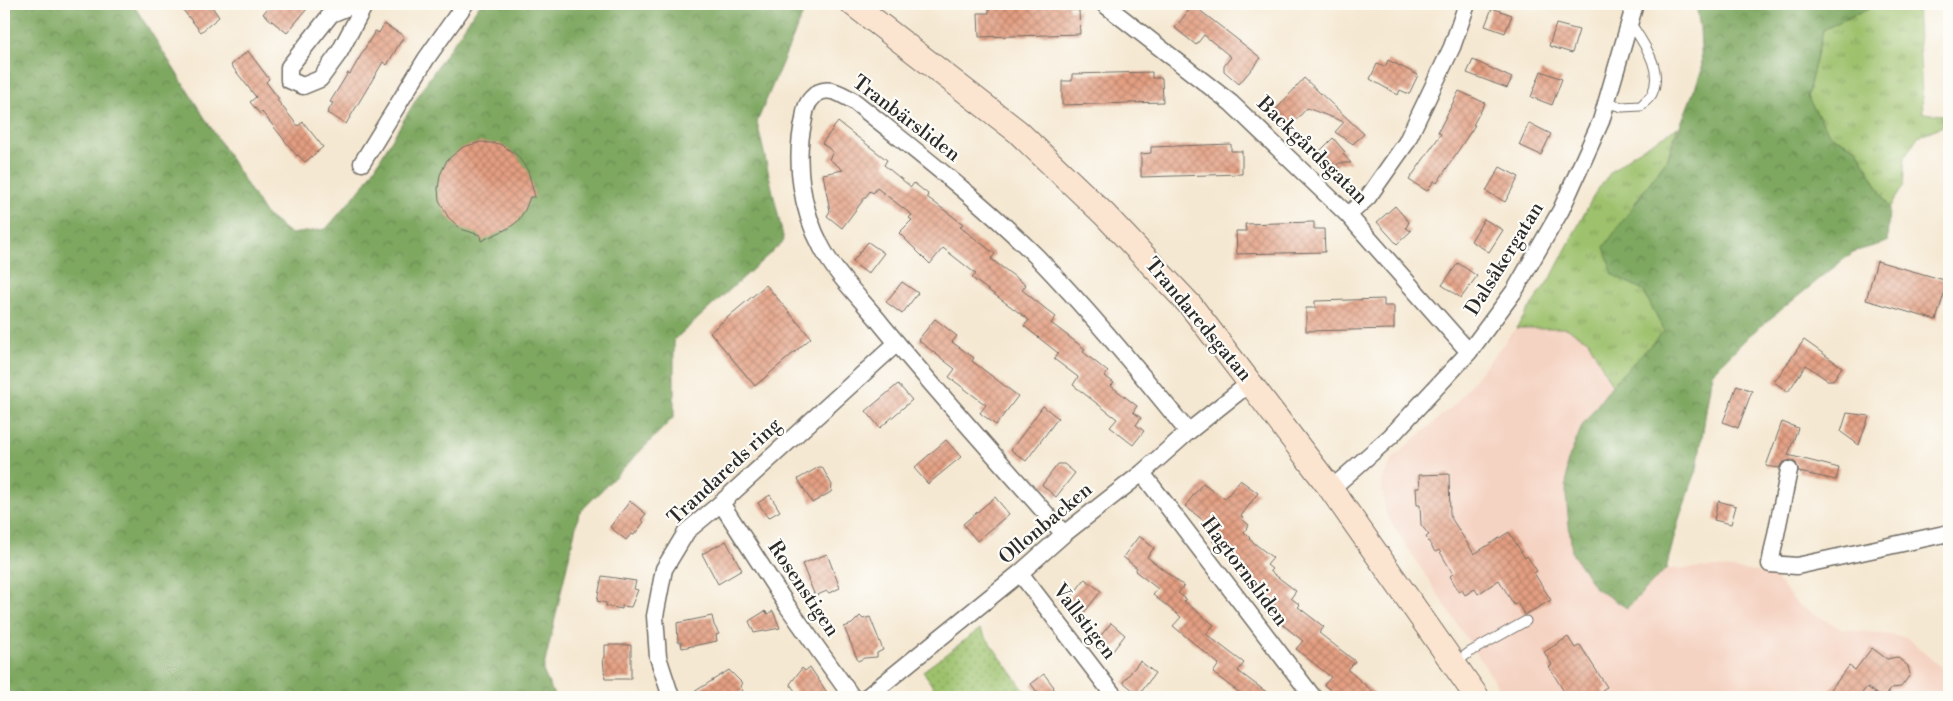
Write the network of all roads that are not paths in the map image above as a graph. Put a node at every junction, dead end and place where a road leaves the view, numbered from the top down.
1 (355, 4) edge
2 (365, 4) edge
3 (464, 4) edge
4 (853, 4) edge
5 (1104, 4) edge
6 (1467, 4) edge
7 (1635, 4) edge
8 (1630, 22) junction
9 (1606, 103) junction
10 (362, 163) dead end
11 (1348, 215) junction
12 (897, 343) junction
13 (1469, 352) junction
14 (1251, 382) junction
15 (1188, 432) junction
16 (1790, 470) dead end
17 (1142, 473) junction
18 (1332, 489) junction
19 (721, 503) junction
20 (1949, 533) edge
21 (1064, 534) junction
22 (1020, 574) junction
23 (1526, 621) dead end
24 (1454, 664) junction
25 (671, 697) edge
26 (852, 697) edge
27 (867, 697) edge
28 (1115, 697) edge
29 (1313, 697) edge
30 (1476, 697) edge

1 - 2 street
3 - 10 street
4 - 14 street, Trandaredsgatan
5 - 11 street, Backgårdsgatan
6 - 11 street
7 - 8 street, Dalsåkergatan
8 - 9 street, Dalsåkergatan
8 - 9 lane
9 - 13 street, Dalsåkergatan
11 - 13 street, Backgårdsgatan
12 - 15 street, Tranbärsliden
12 - 19 street, Trandareds ring
12 - 21 street, Tranbärsliden
13 - 18 street, Dalsåkergatan
14 - 15 street, Ollonbacken
14 - 18 street, Trandaredsgatan
15 - 17 street, Ollonbacken
16 - 20 street
17 - 21 street, Ollonbacken
17 - 29 street, Hagtornsliden
18 - 24 street, Trandaredsgatan
19 - 25 street, Trandareds ring
19 - 26 street, Rosenstigen
21 - 22 street, Ollonbacken
22 - 27 street, Ollonbacken
22 - 28 street, Vallstigen
23 - 24 lane
24 - 30 street, Trandaredsgatan

